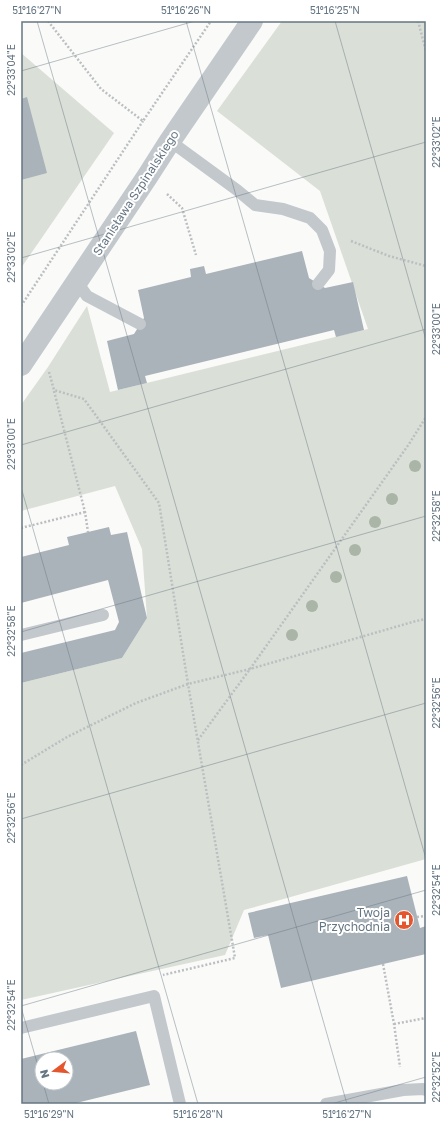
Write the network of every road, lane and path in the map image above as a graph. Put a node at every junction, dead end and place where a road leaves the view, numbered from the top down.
1 (48, 21) edge
2 (211, 21) edge
3 (252, 21) edge
4 (418, 21) edge
5 (426, 51) edge
6 (143, 121) junction
7 (170, 140) junction
8 (322, 230) junction
9 (426, 266) edge
10 (77, 282) junction
11 (318, 284) dead end
12 (21, 306) edge
13 (140, 324) dead end
14 (21, 365) edge
15 (48, 367) dead end
16 (54, 390) junction
17 (426, 416) edge
18 (86, 512) junction
19 (21, 528) edge
20 (88, 532) dead end
21 (103, 615) dead end
22 (426, 619) edge
23 (21, 635) edge
24 (250, 669) junction
25 (188, 684) junction
26 (198, 740) junction
27 (21, 761) edge
28 (25, 762) junction
29 (21, 765) edge
30 (417, 916) dead end
31 (426, 916) edge
32 (383, 964) dead end
33 (159, 976) dead end
34 (426, 1018) edge
35 (394, 1024) junction
36 (21, 1028) edge
37 (403, 1090) junction
38 (426, 1090) edge
39 (180, 1104) edge
40 (326, 1104) edge

1 - 6 path
2 - 6 path
3 - 7 street, Stanisława Szpinalskiego
4 - 5 path
6 - 12 path
7 - 8 lane
7 - 10 street, Stanisława Szpinalskiego
8 - 9 path
8 - 11 lane
10 - 13 lane
10 - 14 street, Stanisława Szpinalskiego
15 - 16 path
16 - 18 path
16 - 25 path
17 - 24 path
18 - 19 path
18 - 20 path
21 - 23 lane
22 - 24 path
24 - 25 path
24 - 26 path
25 - 26 path
25 - 28 path
26 - 33 path
27 - 28 path
28 - 29 path
30 - 31 path
32 - 35 path
34 - 35 path
35 - 37 path
36 - 39 lane
37 - 38 lane
37 - 40 lane

